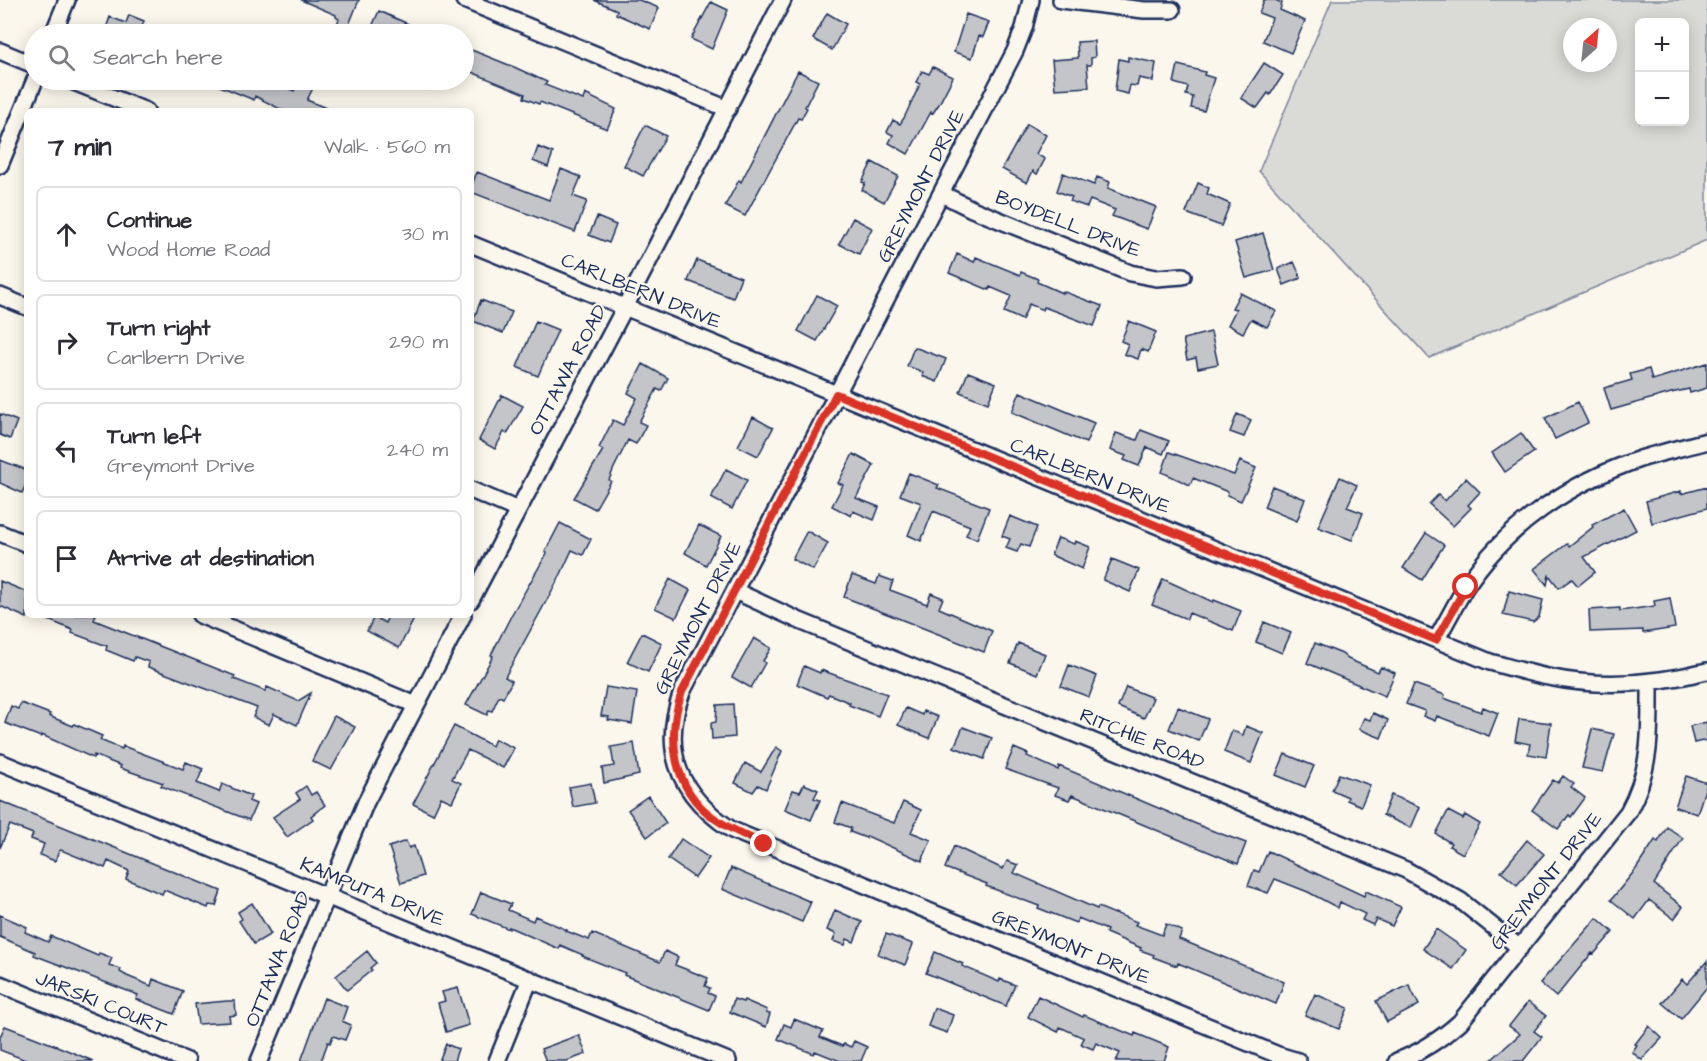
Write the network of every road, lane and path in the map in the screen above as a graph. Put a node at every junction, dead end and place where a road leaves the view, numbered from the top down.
1 (68, 0) edge
2 (464, 0) edge
3 (783, 0) edge
4 (1031, 0) edge
5 (1061, 0) edge
6 (1172, 10) dead end
7 (57, 24) edge
8 (0, 51) edge
9 (24, 61) edge
10 (31, 90) edge
11 (94, 90) edge
12 (139, 108) edge
13 (728, 109) junction
14 (0, 165) edge
15 (942, 194) junction
16 (474, 245) edge
17 (1183, 276) dead end
18 (0, 296) edge
19 (24, 306) edge
20 (625, 307) junction
21 (836, 394) junction
22 (1707, 441) edge
23 (474, 491) edge
24 (518, 510) junction
25 (0, 533) edge
26 (24, 543) edge
27 (735, 591) junction
28 (474, 594) edge
29 (207, 618) edge
30 (461, 618) edge
31 (1436, 640) junction
32 (1707, 671) edge
33 (1650, 682) junction
34 (416, 705) junction
35 (0, 762) edge
36 (327, 896) junction
37 (1520, 948) junction
38 (530, 979) junction
39 (0, 984) edge
40 (1276, 1058) edge
41 (187, 1061) edge
42 (259, 1061) edge
43 (497, 1061) edge
44 (728, 1061) edge
45 (1298, 1061) edge
46 (1397, 1061) edge

1 - 7 street
2 - 13 street
3 - 13 street, OTTAWA ROAD
4 - 15 street, GREYMONT DRIVE
5 - 6 street
8 - 9 street
10 - 14 street
11 - 12 street
13 - 20 street, OTTAWA ROAD
15 - 17 street, BOYDELL DRIVE
15 - 21 street, GREYMONT DRIVE
16 - 20 street, CARLBERN DRIVE
18 - 19 street
20 - 21 street, CARLBERN DRIVE
20 - 24 street, OTTAWA ROAD
21 - 27 street, GREYMONT DRIVE
21 - 31 street, CARLBERN DRIVE
22 - 31 street
23 - 24 street
24 - 28 street, OTTAWA ROAD
25 - 26 street
27 - 37 street, RITCHIE ROAD
27 - 40 street, GREYMONT DRIVE
29 - 34 street
30 - 34 street, OTTAWA ROAD
31 - 33 street, CARLBERN DRIVE
32 - 33 street, CARLBERN DRIVE
33 - 37 street, GREYMONT DRIVE
34 - 36 street, OTTAWA ROAD
35 - 36 street, KAMPUTA DRIVE
36 - 38 street, KAMPUTA DRIVE
36 - 42 street, OTTAWA ROAD
37 - 46 street, GREYMONT DRIVE
38 - 43 street
38 - 44 street, KAMPUTA DRIVE
39 - 41 street, JARSKI COURT
40 - 45 street, GREYMONT DRIVE

